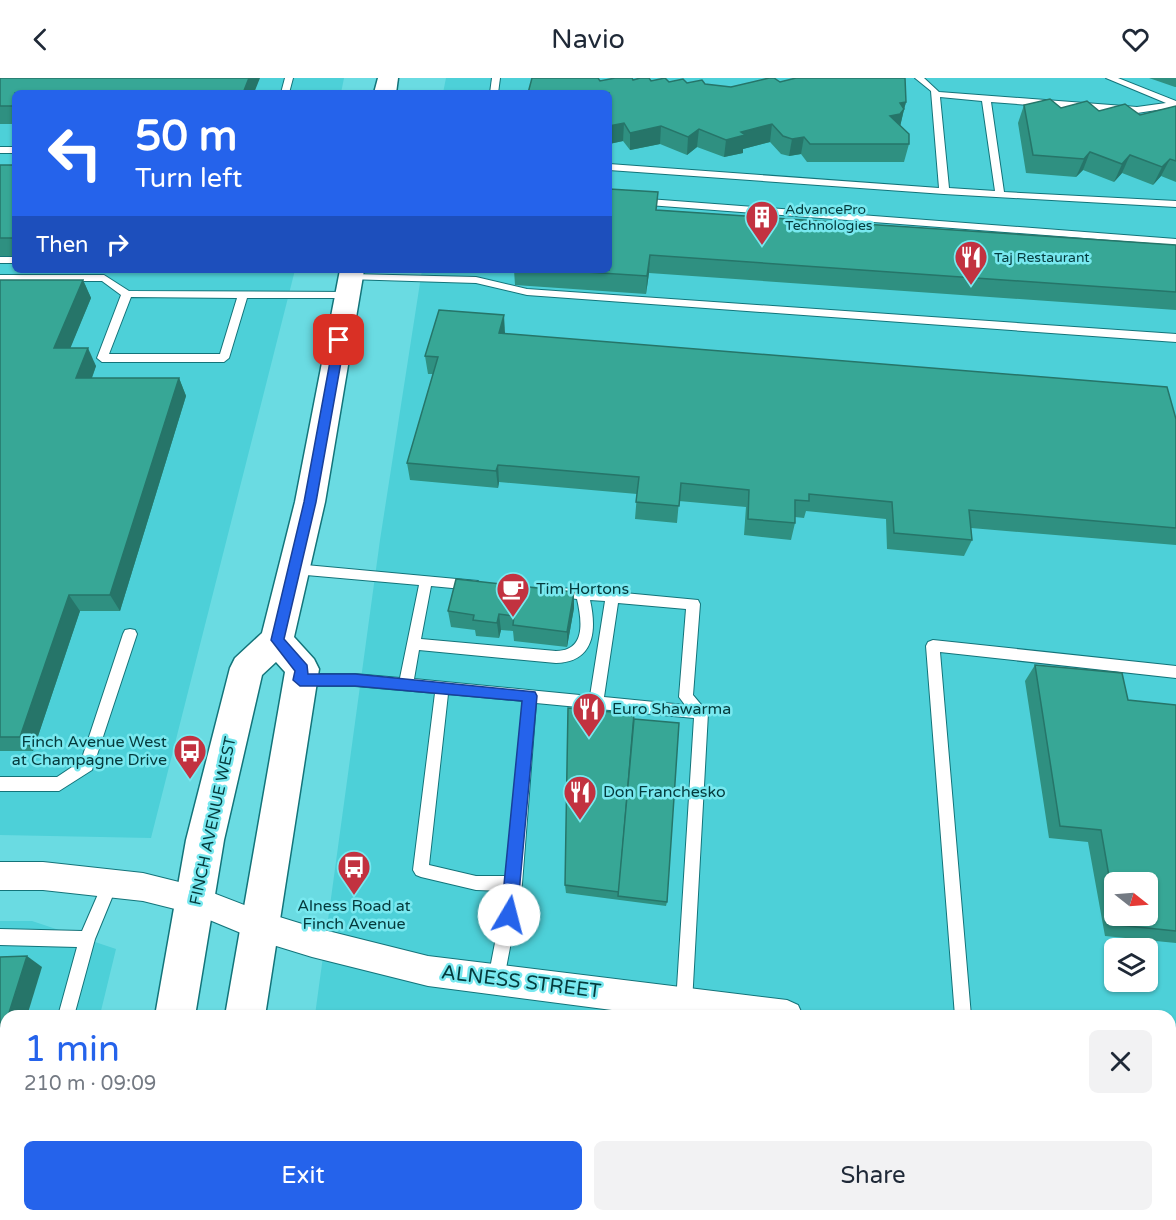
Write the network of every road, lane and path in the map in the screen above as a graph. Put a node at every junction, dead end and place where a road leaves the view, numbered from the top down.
1 (919, 78) edge
2 (1110, 78) edge
3 (936, 94) junction
4 (986, 99) junction
5 (1176, 104) edge
6 (612, 167) edge
7 (944, 191) junction
8 (1000, 194) junction
9 (612, 199) edge
10 (1176, 204) edge
11 (1176, 242) edge
12 (477, 275) edge
13 (0, 278) edge
14 (350, 281) edge
15 (127, 294) junction
16 (243, 294) junction
17 (1176, 338) edge
18 (295, 569) junction
19 (426, 580) junction
20 (492, 586) edge
21 (548, 591) edge
22 (582, 594) junction
23 (612, 597) junction
24 (130, 634) dead end
25 (277, 640) junction
26 (413, 644) junction
27 (1176, 672) edge
28 (300, 680) junction
29 (406, 684) junction
30 (442, 688) junction
31 (530, 696) junction
32 (596, 703) junction
33 (701, 713) junction
34 (0, 784) edge
35 (0, 876) edge
36 (110, 883) junction
37 (514, 884) junction
38 (195, 900) junction
39 (261, 926) junction
40 (0, 938) edge
41 (87, 939) junction
42 (496, 979) junction
43 (684, 1002) junction
44 (68, 1010) edge
45 (176, 1010) edge
46 (246, 1010) edge
47 (743, 1010) edge
48 (963, 1010) edge

1 - 3 lane
2 - 5 lane
3 - 4 lane
3 - 7 lane
4 - 5 lane
4 - 8 lane
6 - 7 lane
7 - 8 lane
8 - 10 lane
9 - 11 lane
12 - 14 lane
12 - 17 lane
13 - 15 lane
14 - 16 lane
14 - 18 main road
15 - 16 lane
15 - 16 lane
18 - 19 lane
18 - 25 main road
19 - 20 lane
19 - 26 lane
21 - 22 lane
22 - 23 lane
22 - 26 lane
23 - 32 lane
23 - 33 lane
24 - 34 lane
25 - 28 main road
25 - 38 main road, FINCH AVENUE WEST
26 - 29 lane
27 - 48 lane
28 - 29 lane
28 - 39 main road
29 - 30 lane
30 - 31 lane
30 - 37 lane
31 - 32 lane
31 - 37 lane
32 - 33 lane
33 - 43 lane
35 - 36 street, ALNESS STREET
36 - 38 street, ALNESS STREET
36 - 41 lane
37 - 42 lane
38 - 39 street, ALNESS STREET
38 - 45 main road, FINCH AVENUE WEST
39 - 42 street, ALNESS STREET
39 - 46 main road
40 - 41 lane
41 - 44 lane
42 - 43 street, ALNESS STREET
43 - 47 street, ALNESS STREET

